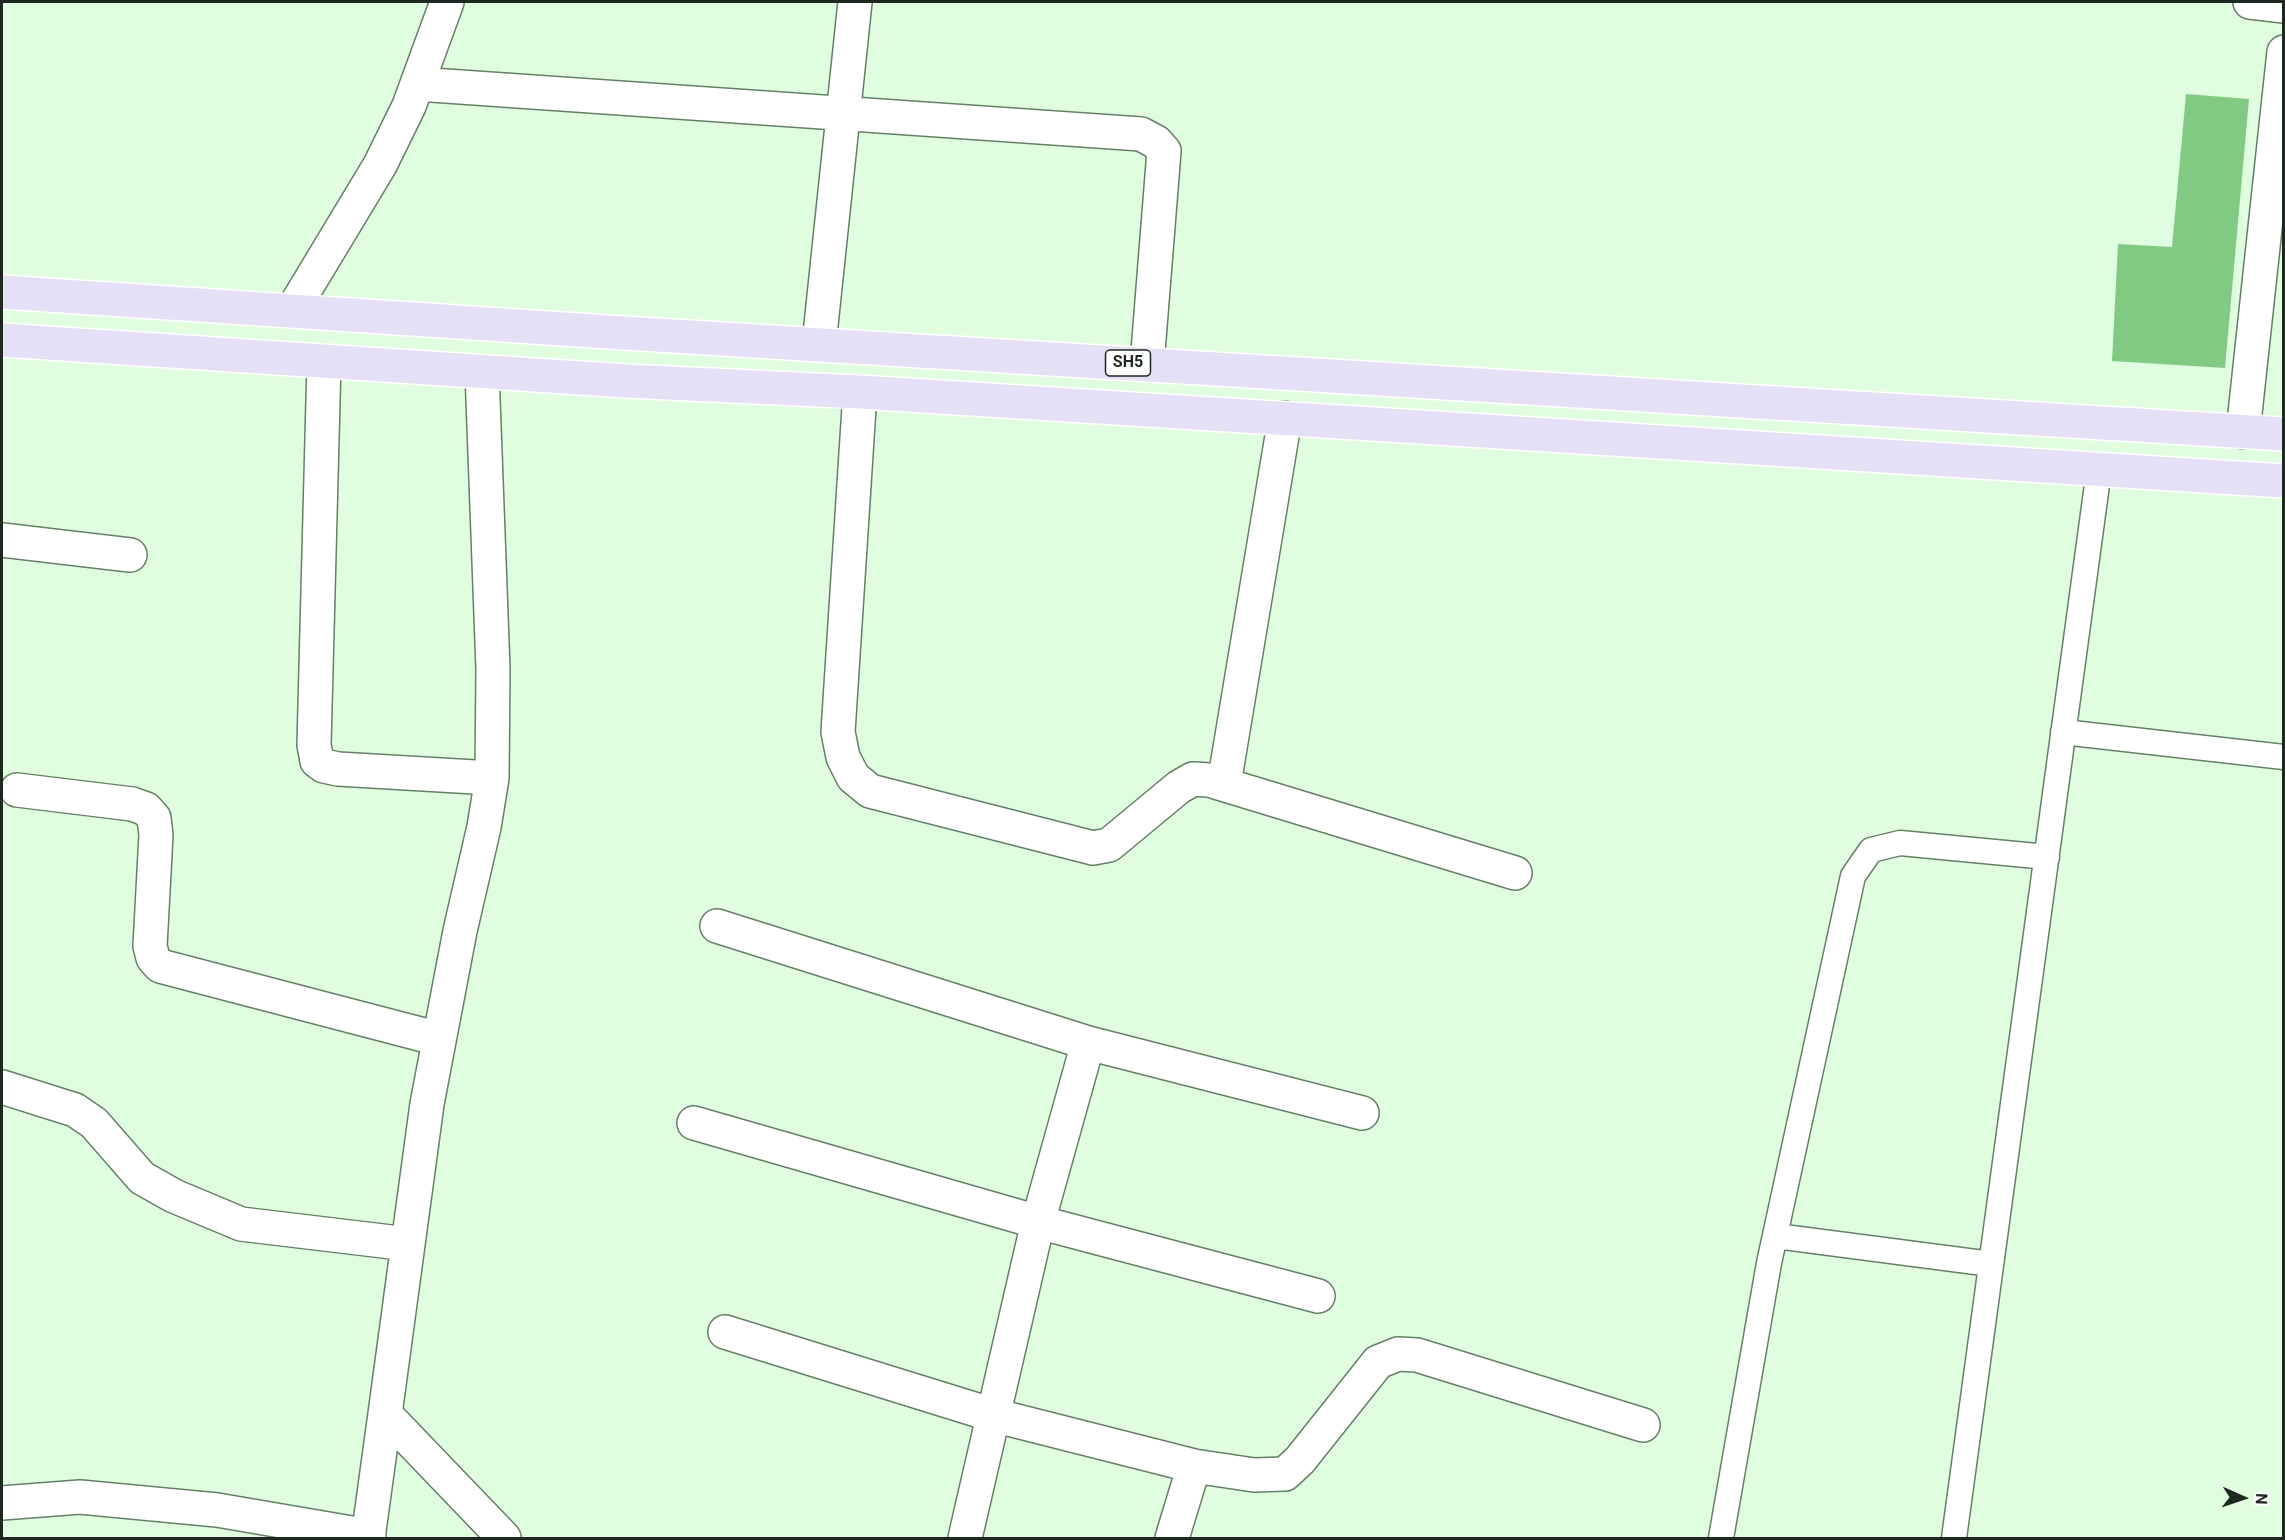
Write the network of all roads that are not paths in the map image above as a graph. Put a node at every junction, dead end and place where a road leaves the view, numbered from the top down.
1 (447, 2) edge
2 (855, 2) edge
3 (2250, 2) edge
4 (2283, 6) edge
5 (2283, 52) edge
6 (417, 84) junction
7 (843, 115) junction
8 (2, 292) edge
9 (292, 311) junction
10 (2, 340) edge
11 (819, 344) junction
12 (324, 362) junction
13 (1147, 364) junction
14 (482, 372) junction
15 (860, 392) junction
16 (1285, 418) junction
17 (2243, 432) junction
18 (2283, 434) edge
19 (2099, 470) junction
20 (2283, 481) edge
21 (2, 540) edge
22 (130, 555) dead end
23 (2063, 732) junction
24 (2283, 757) edge
25 (492, 778) junction
26 (1224, 784) junction
27 (17, 790) dead end
28 (2047, 857) junction
29 (1515, 873) dead end
30 (717, 926) dead end
31 (440, 1039) junction
32 (1088, 1043) junction
33 (2, 1088) edge
34 (1362, 1113) dead end
35 (694, 1123) dead end
36 (1038, 1222) junction
37 (1776, 1236) junction
38 (408, 1244) junction
39 (1991, 1264) junction
40 (1318, 1296) dead end
41 (725, 1332) dead end
42 (385, 1414) junction
43 (993, 1415) junction
44 (1643, 1425) dead end
45 (1194, 1466) junction
46 (2, 1503) edge
47 (369, 1537) edge
48 (504, 1539) edge
49 (965, 1539) edge
50 (1172, 1539) edge
51 (1721, 1539) edge
52 (1954, 1539) edge

1 - 6 street
2 - 7 street
3 - 4 street
5 - 17 street
6 - 7 street
6 - 9 street
7 - 11 street
7 - 13 street
8 - 9 main road, SH5
9 - 11 main road, SH5
10 - 12 main road
11 - 13 main road, SH5
12 - 14 main road
12 - 25 street
13 - 17 main road, SH5
14 - 15 main road
14 - 25 street
15 - 16 main road
15 - 26 street
16 - 19 main road
16 - 26 street
17 - 18 main road, SH5
19 - 20 main road
19 - 23 lane
21 - 22 street
23 - 24 lane
23 - 28 lane
25 - 31 street
26 - 29 street
27 - 31 street
28 - 37 lane
28 - 39 lane
30 - 32 street
31 - 38 street
32 - 34 street
32 - 36 street
33 - 38 street
35 - 36 street
36 - 40 street
36 - 43 street
37 - 39 lane
37 - 51 lane
38 - 42 street
39 - 52 lane
41 - 43 street
42 - 47 street
42 - 48 street
43 - 45 street
43 - 49 street
44 - 45 street
45 - 50 street
46 - 47 street

